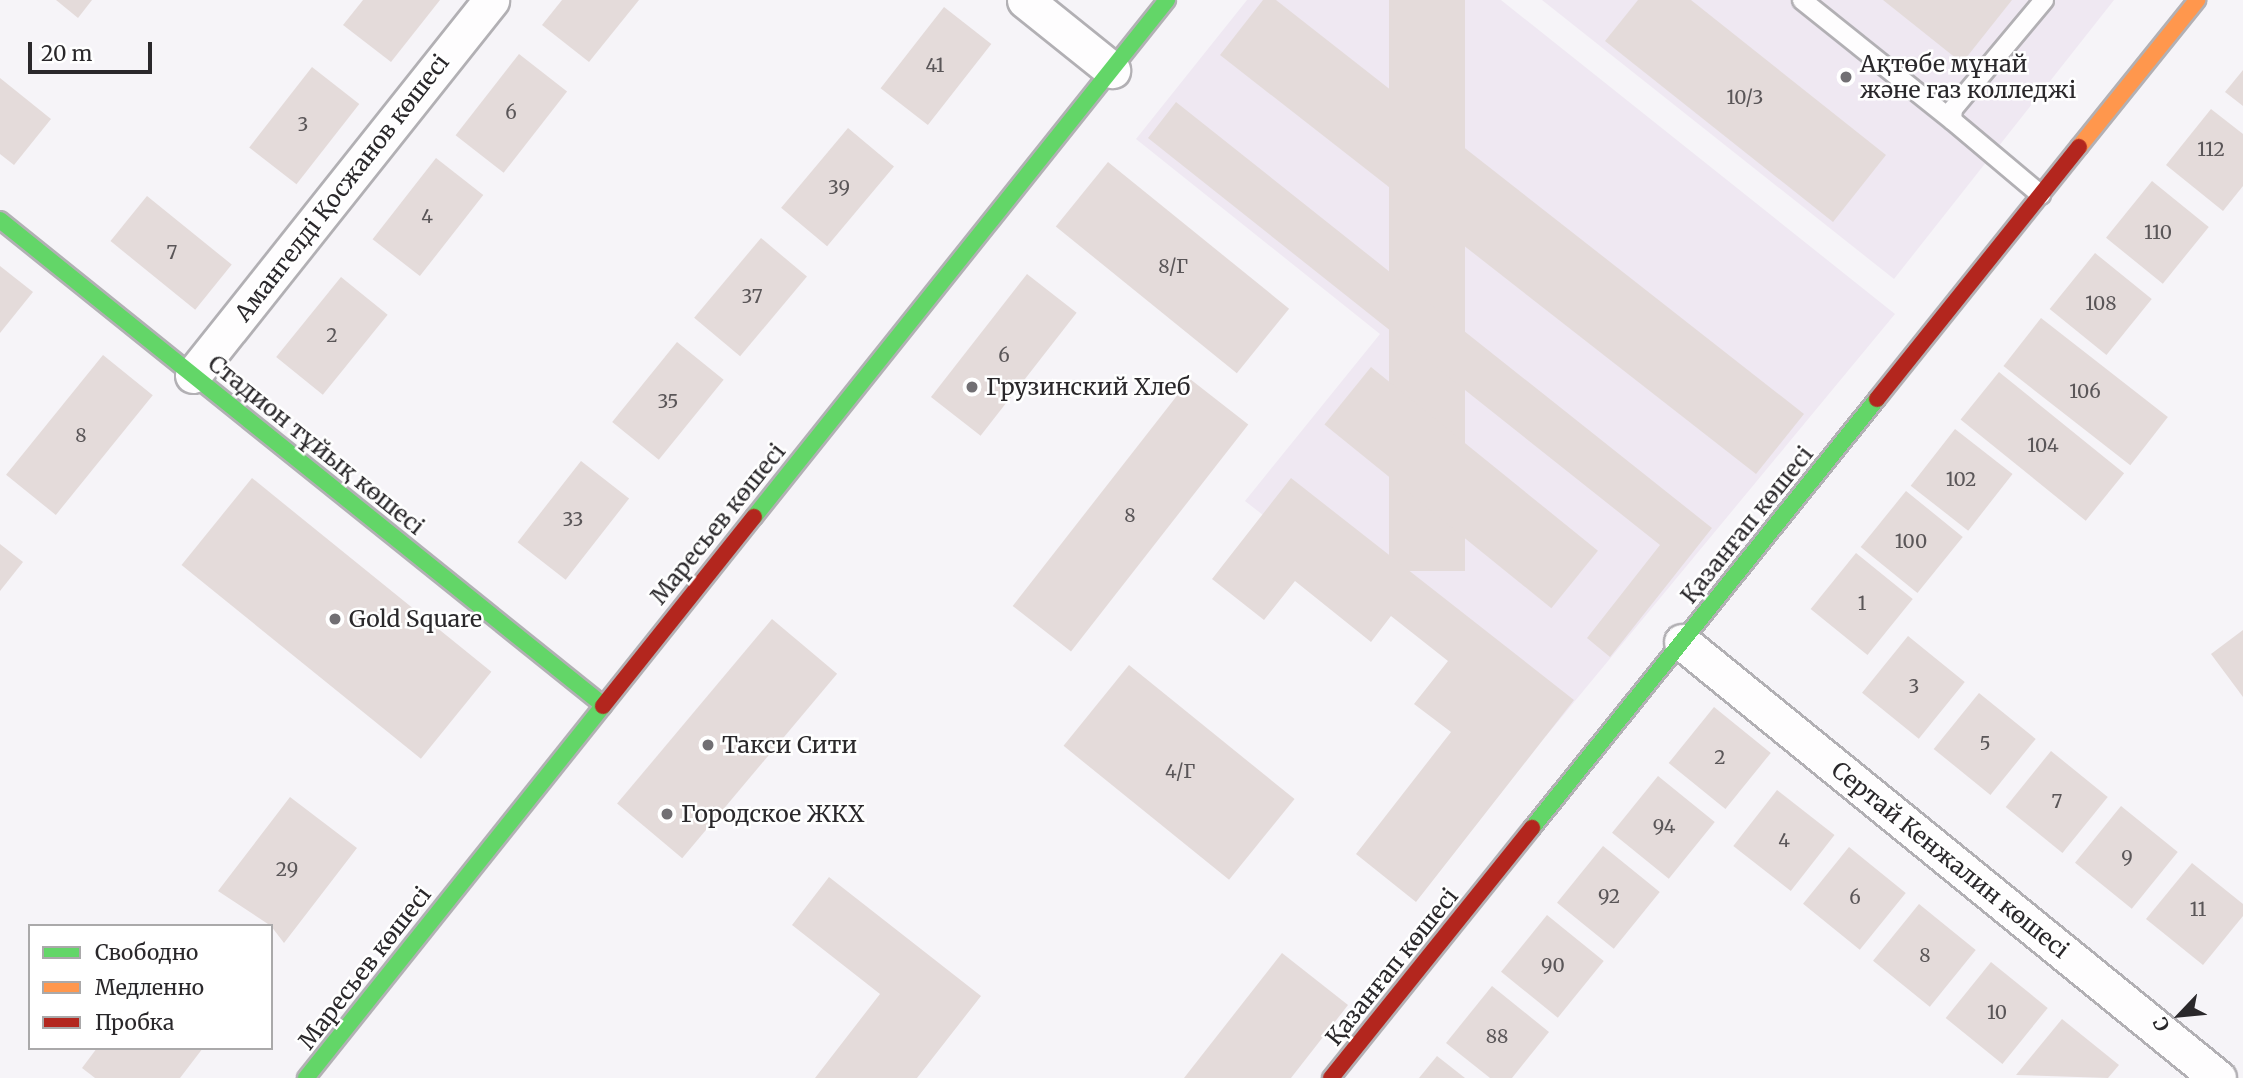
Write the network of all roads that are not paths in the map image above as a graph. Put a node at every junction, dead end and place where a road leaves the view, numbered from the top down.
1 (491, 0) edge
2 (1025, 0) edge
3 (1167, 0) edge
4 (2043, 0) edge
5 (2197, 0) edge
6 (1808, 2) edge
7 (1112, 70) junction
8 (1952, 120) junction
9 (2041, 195) junction
10 (0, 220) edge
11 (193, 375) junction
12 (1682, 642) junction
13 (603, 705) junction
14 (306, 1078) edge
15 (1331, 1078) edge
16 (2218, 1078) edge

1 - 11 street, Амангелді Қосжанов көшесі
2 - 7 street
3 - 7 street, Маресьев көшесі
4 - 8 lane
5 - 9 street, Қазанғап көшесі
6 - 8 lane
7 - 13 street, Маресьев көшесі
8 - 9 lane
9 - 12 street, Қазанғап көшесі
10 - 11 street, Стадион тұйық көшесі
11 - 13 street, Стадион тұйық көшесі
12 - 15 street, Қазанғап көшесі
12 - 16 street, Сертай Кенжалин көшесі
13 - 14 street, Маресьев көшесі

